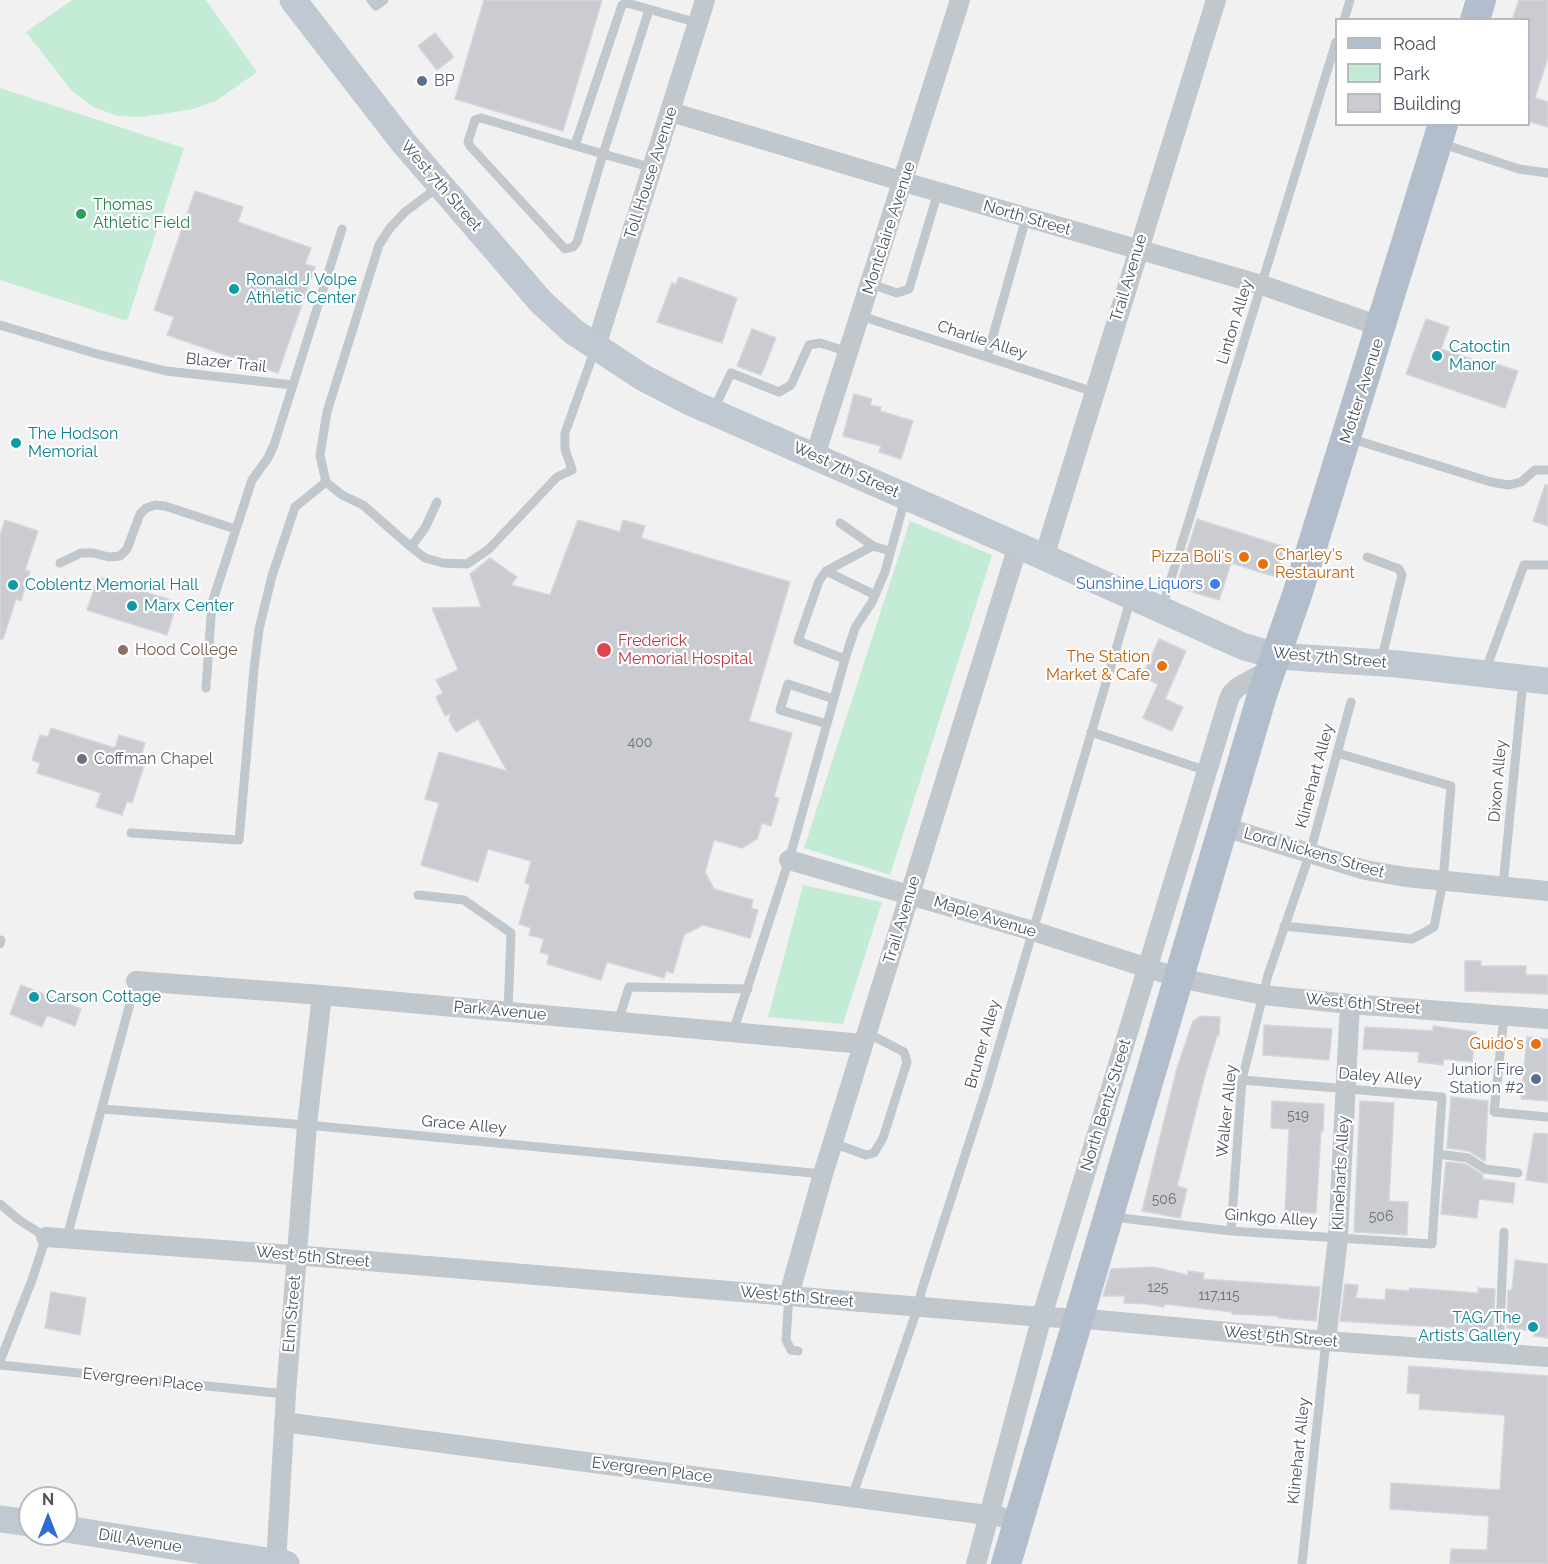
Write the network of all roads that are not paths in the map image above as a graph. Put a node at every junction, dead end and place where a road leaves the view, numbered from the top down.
1 (293, 0) edge
2 (371, 0) edge
3 (384, 0) edge
4 (705, 0) edge
5 (960, 0) edge
6 (1216, 0) edge
7 (1350, 0) edge
8 (1481, 0) edge
9 (649, 10) junction
10 (1345, 18) edge
11 (1476, 18) edge
12 (698, 23) junction
13 (1335, 45) edge
14 (671, 112) junction
15 (1440, 133) edge
16 (575, 145) junction
17 (603, 154) junction
18 (653, 168) junction
19 (1548, 173) edge
20 (904, 182) junction
21 (440, 185) junction
22 (938, 192) junction
23 (1026, 218) junction
24 (342, 229) dead end
25 (1138, 250) junction
26 (871, 284) junction
27 (1262, 285) junction
28 (861, 316) junction
29 (0, 325) edge
30 (1382, 327) junction
31 (596, 346) junction
32 (849, 352) junction
33 (987, 357) junction
34 (293, 385) junction
35 (1094, 392) junction
36 (712, 412) junction
37 (1347, 437) junction
38 (815, 456) junction
39 (1548, 470) edge
40 (326, 482) junction
41 (906, 496) junction
42 (437, 502) dead end
43 (840, 523) dead end
44 (236, 529) junction
45 (873, 546) junction
46 (1018, 546) junction
47 (411, 547) junction
48 (890, 551) junction
49 (1044, 556) junction
50 (1367, 557) dead end
51 (60, 563) dead end
52 (1548, 565) edge
53 (826, 571) junction
54 (875, 595) junction
55 (1132, 596) junction
56 (1162, 610) junction
57 (845, 659) junction
58 (1274, 662) junction
59 (1380, 663) junction
60 (1485, 674) junction
61 (1536, 680) edge
62 (206, 688) dead end
63 (834, 699) junction
64 (1351, 702) dead end
65 (827, 724) junction
66 (1091, 732) junction
67 (1337, 753) junction
68 (1207, 771) junction
69 (1224, 827) junction
70 (131, 833) dead end
71 (1310, 853) junction
72 (789, 860) junction
73 (1443, 881) junction
74 (1503, 886) junction
75 (1548, 891) edge
76 (418, 895) dead end
77 (910, 895) junction
78 (1284, 926) junction
79 (1033, 932) junction
80 (1147, 968) junction
81 (1179, 978) junction
82 (136, 981) joint
83 (748, 989) junction
84 (322, 995) junction
85 (1263, 995) junction
86 (1350, 1004) junction
87 (508, 1012) junction
88 (1504, 1016) junction
89 (1548, 1019) edge
90 (618, 1022) junction
91 (733, 1032) junction
92 (865, 1039) junction
93 (1242, 1080) junction
94 (1345, 1090) junction
95 (102, 1108) junction
96 (1547, 1117) edge
97 (307, 1125) junction
98 (833, 1143) junction
99 (1438, 1154) junction
100 (1518, 1173) dead end
101 (823, 1174) junction
102 (0, 1204) edge
103 (1108, 1216) junction
104 (1231, 1231) junction
105 (1504, 1232) dead end
106 (46, 1237) junction
107 (67, 1237) junction
108 (1338, 1238) junction
109 (1432, 1244) joint
110 (297, 1256) junction
111 (789, 1295) junction
112 (918, 1307) junction
113 (1042, 1316) junction
114 (1077, 1319) junction
115 (1326, 1341) junction
116 (798, 1351) dead end
117 (1499, 1354) junction
118 (1548, 1357) edge
119 (0, 1363) edge
120 (286, 1394) junction
121 (284, 1422) junction
122 (852, 1497) junction
123 (990, 1515) junction
124 (0, 1519) edge
125 (1019, 1519) junction
126 (18, 1521) edge
127 (78, 1531) edge
128 (281, 1563) edge
129 (976, 1564) edge
130 (1006, 1564) edge
131 (1302, 1564) edge

1 - 21 main road, West 7th Street
2 - 3 lane
4 - 12 street, Toll House Avenue
5 - 20 street, Montclaire Avenue
6 - 25 street, Trail Avenue
7 - 10 lane
8 - 11 main road
9 - 12 lane
9 - 16 lane
9 - 17 lane
12 - 14 street, Toll House Avenue
13 - 27 lane, Linton Alley
14 - 18 street, Toll House Avenue
14 - 20 street, North Street
15 - 19 lane
15 - 30 main road, Motter Avenue
16 - 17 lane
16 - 17 lane
17 - 18 lane
18 - 31 street, Toll House Avenue
20 - 22 street, North Street
20 - 26 street, Montclaire Avenue
21 - 31 main road, West 7th Street
21 - 40 lane
22 - 23 street, North Street
22 - 26 lane
23 - 25 street, North Street
23 - 33 lane
24 - 34 lane
25 - 27 street, North Street
25 - 35 street, Trail Avenue
26 - 28 street, Montclaire Avenue
27 - 30 street, North Street
27 - 56 lane, Linton Alley
28 - 32 street, Montclaire Avenue
28 - 33 lane, Charlie Alley
29 - 34 lane, Blazer Trail
30 - 37 main road, Motter Avenue
31 - 36 main road, West 7th Street
31 - 47 lane
32 - 36 lane
32 - 38 street, Montclaire Avenue
33 - 35 lane, Charlie Alley
34 - 44 lane
35 - 49 street, Trail Avenue
36 - 38 main road, West 7th Street
37 - 39 lane
37 - 58 main road, Motter Avenue
38 - 41 main road, West 7th Street
40 - 47 lane
40 - 70 lane
41 - 46 main road, West 7th Street
41 - 48 lane
42 - 47 lane
43 - 45 lane
44 - 51 lane
44 - 62 lane
45 - 48 lane
45 - 53 lane
46 - 49 main road, West 7th Street
46 - 77 street, Trail Avenue
48 - 54 lane
49 - 55 main road, West 7th Street
50 - 59 lane
52 - 60 lane
53 - 54 lane
53 - 57 lane
54 - 57 lane
55 - 56 main road, West 7th Street
55 - 66 lane, Bruner Alley
56 - 58 main road, West 7th Street
57 - 63 lane
58 - 59 main road, West 7th Street
58 - 68 street, North Bentz Street
58 - 69 main road, North Bentz Street
59 - 60 main road, West 7th Street
60 - 61 main road, West 7th Street
61 - 74 lane, Dixon Alley
63 - 65 lane
63 - 65 lane
64 - 67 lane, Klinehart Alley
65 - 72 lane
66 - 68 lane
66 - 79 lane, Bruner Alley
67 - 71 lane, Klinehart Alley
67 - 73 lane
68 - 80 street, North Bentz Street
69 - 71 street, Lord Nickens Street
69 - 81 main road, North Bentz Street
71 - 73 street, Lord Nickens Street
71 - 78 lane, Klinehart Alley
72 - 77 street, Maple Avenue
72 - 83 lane
73 - 74 street, Lord Nickens Street
73 - 78 lane
74 - 75 street, Lord Nickens Street
76 - 87 lane
77 - 79 street, Maple Avenue
77 - 92 street, Trail Avenue
78 - 85 lane, Klinehart Alley
79 - 80 street, Maple Avenue
79 - 112 lane, Bruner Alley
80 - 81 street, Maple Avenue
80 - 113 street, North Bentz Street
81 - 85 street, West 6th Street
81 - 103 main road, North Bentz Street
82 - 84 street, Park Avenue
82 - 95 lane
83 - 90 lane
83 - 91 lane
84 - 87 street, Park Avenue
84 - 97 street, Elm Street
85 - 86 street, West 6th Street
85 - 93 lane, Walker Alley
86 - 88 street, West 6th Street
86 - 94 street, Klineharts Alley
87 - 90 street, Park Avenue
88 - 89 street, West 6th Street
88 - 96 lane
90 - 91 street, Park Avenue
91 - 92 street, Park Avenue
92 - 98 street, Trail Avenue
92 - 98 lane
93 - 94 lane, Daley Alley
93 - 104 lane, Walker Alley
94 - 99 lane, Daley Alley
94 - 108 street, Klineharts Alley
95 - 97 lane, Grace Alley
95 - 107 lane
97 - 101 lane, Grace Alley
97 - 110 street, Elm Street
98 - 101 street, Trail Avenue
99 - 100 lane
99 - 109 lane, Daley Alley
101 - 111 street, Trail Avenue
102 - 106 lane
103 - 104 lane, Ginkgo Alley
103 - 114 main road, North Bentz Street
104 - 108 lane, Ginkgo Alley
105 - 117 lane
106 - 107 street, West 5th Street
106 - 119 lane
107 - 110 street, West 5th Street
108 - 109 lane, Ginkgo Alley
108 - 115 street, Klineharts Alley
110 - 111 street, West 5th Street
110 - 120 street, Elm Street
111 - 112 street, West 5th Street
111 - 116 lane
112 - 113 street, West 5th Street
112 - 122 lane, Bruner Alley
113 - 114 street, West 5th Street
113 - 123 street, North Bentz Street
114 - 115 street, West 5th Street
114 - 125 main road, North Bentz Street
115 - 117 street, West 5th Street
115 - 131 lane, Klinehart Alley
117 - 118 street, West 5th Street
119 - 120 lane, Evergreen Place
120 - 121 street, Elm Street
121 - 122 street, Evergreen Place
121 - 128 street, Elm Street
122 - 123 street, Evergreen Place
123 - 125 street, Evergreen Place
123 - 129 street, North Bentz Street
124 - 126 main road
125 - 130 main road, North Bentz Street
127 - 128 main road, Dill Avenue

